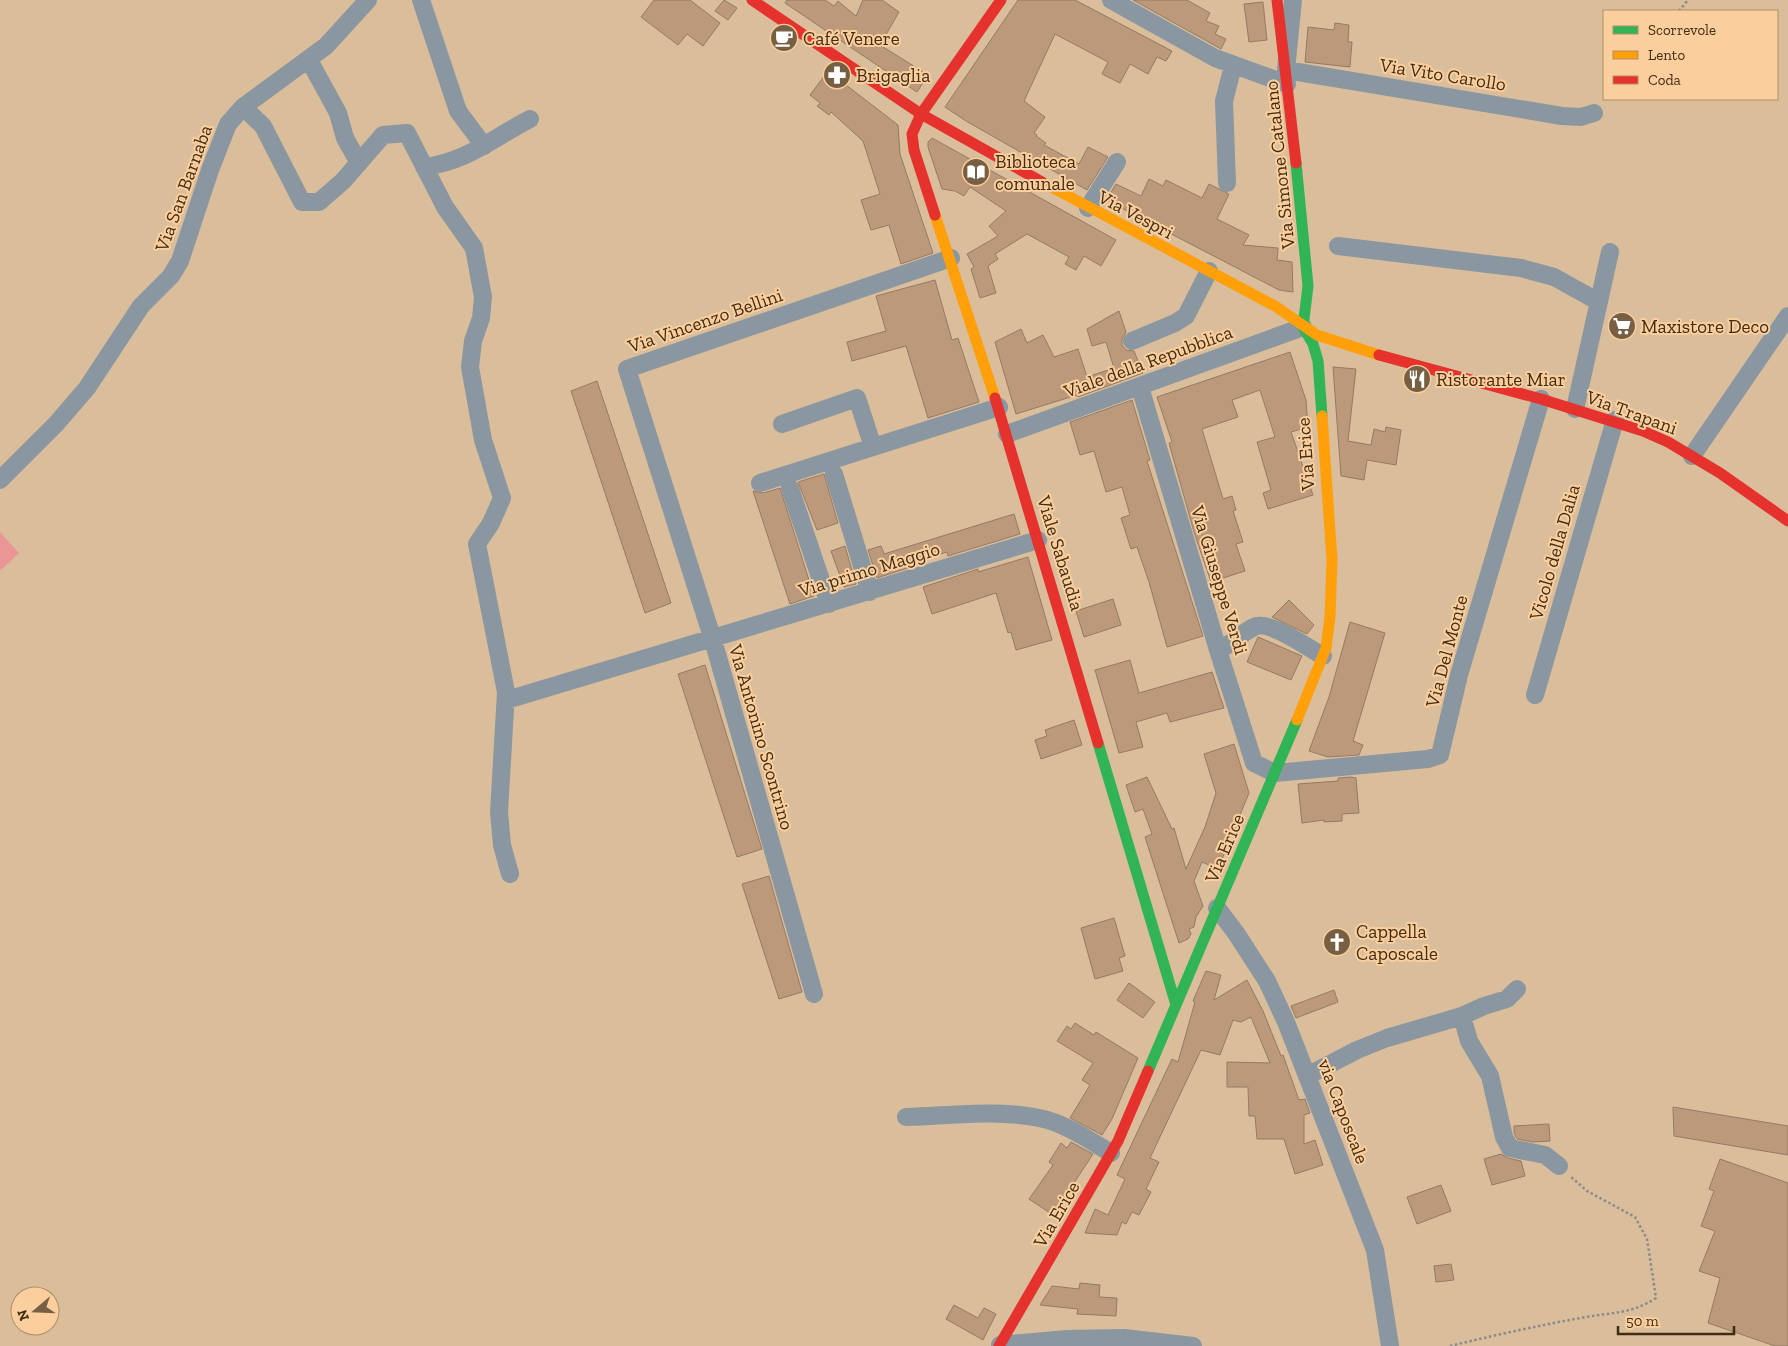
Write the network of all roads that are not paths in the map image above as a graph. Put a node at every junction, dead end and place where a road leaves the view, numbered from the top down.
1 (368, 0) edge
2 (421, 0) edge
3 (752, 0) edge
4 (1001, 0) edge
5 (1111, 0) edge
6 (1277, 0) edge
7 (1293, 0) edge
8 (309, 60) junction
9 (1233, 66) junction
10 (1286, 77) junction
11 (243, 106) junction
12 (1594, 113) dead end
13 (921, 114) junction
14 (530, 119) dead end
15 (484, 146) junction
16 (1117, 162) dead end
17 (359, 163) junction
18 (424, 167) junction
19 (1227, 183) dead end
20 (1088, 208) junction
21 (1338, 246) dead end
22 (1610, 252) dead end
23 (951, 258) junction
24 (1209, 271) junction
25 (1599, 302) junction
26 (1788, 316) edge
27 (1304, 327) junction
28 (1132, 340) dead end
29 (1328, 352) junction
30 (1140, 387) junction
31 (1541, 399) junction
32 (999, 408) junction
33 (1575, 409) junction
34 (1615, 420) junction
35 (782, 424) dead end
36 (1007, 434) junction
37 (873, 447) junction
38 (1692, 456) junction
39 (834, 474) dead end
40 (0, 480) edge
41 (760, 483) dead end
42 (790, 488) dead end
43 (1786, 516) edge
44 (1038, 540) junction
45 (870, 592) junction
46 (829, 604) junction
47 (713, 640) junction
48 (1218, 650) junction
49 (1323, 656) junction
50 (1535, 695) dead end
51 (507, 700) junction
52 (1275, 773) junction
53 (510, 874) dead end
54 (1217, 908) junction
55 (1517, 989) dead end
56 (814, 994) dead end
57 (1176, 1005) junction
58 (1462, 1016) junction
59 (1307, 1076) junction
60 (906, 1118) dead end
61 (1111, 1153) junction
62 (1559, 1166) road end
63 (999, 1345) edge
64 (1193, 1346) edge
65 (1390, 1346) edge

1 - 8 street, Via San Barnaba
2 - 15 street
3 - 13 street, Via Vespri
4 - 13 street, Viale Sabaudia
5 - 9 street, Via Vito Carollo
6 - 10 street, Via Simone Catalano
7 - 10 street
8 - 11 street, Via San Barnaba
8 - 17 street
9 - 10 street, Via Vito Carollo
9 - 19 street
10 - 12 street, Via Vito Carollo
10 - 27 street, Via Simone Catalano
11 - 17 street
11 - 40 street, Via San Barnaba
13 - 20 street, Via Vespri
13 - 23 street, Viale Sabaudia
14 - 15 street
15 - 18 street
16 - 20 street
17 - 18 street
18 - 51 street
20 - 24 street, Via Vespri
21 - 25 street
22 - 25 street
23 - 32 street, Viale Sabaudia
23 - 47 street, Via Vincenzo Bellini
24 - 27 street, Via Vespri
24 - 28 street
25 - 33 street
26 - 38 street
27 - 29 street, Via Trapani
27 - 29 street, Via Erice
27 - 30 street, Viale della Repubblica
29 - 31 street, Via Trapani
29 - 49 street, Via Erice
30 - 36 street, Viale della Repubblica
30 - 48 street, Via Giuseppe Verdi
31 - 33 street, Via Trapani
31 - 52 street, Via Del Monte
32 - 36 street, Viale Sabaudia
32 - 37 street
33 - 34 street, Via Trapani
34 - 38 street, Via Trapani
34 - 50 street, Vicolo della Dalia
35 - 37 street
36 - 44 street, Viale Sabaudia
37 - 41 street
38 - 43 street, Via Trapani
39 - 45 street
42 - 46 street
44 - 45 street, Via primo Maggio
44 - 57 street, Viale Sabaudia
45 - 46 street, Via primo Maggio
46 - 47 street, Via primo Maggio
47 - 51 street, Via Antonino Scontrino
47 - 56 street, Via Antonino Scontrino
48 - 49 street
48 - 52 street, Via Giuseppe Verdi
49 - 52 street, Via Erice
51 - 53 street
52 - 54 street, Via Erice
54 - 57 street, Via Erice
54 - 59 street, via Caposcale
55 - 58 street
57 - 61 street, Via Erice
58 - 59 street
58 - 62 street
59 - 65 street, via Caposcale
60 - 61 street
61 - 63 street, Via Erice
63 - 64 street

